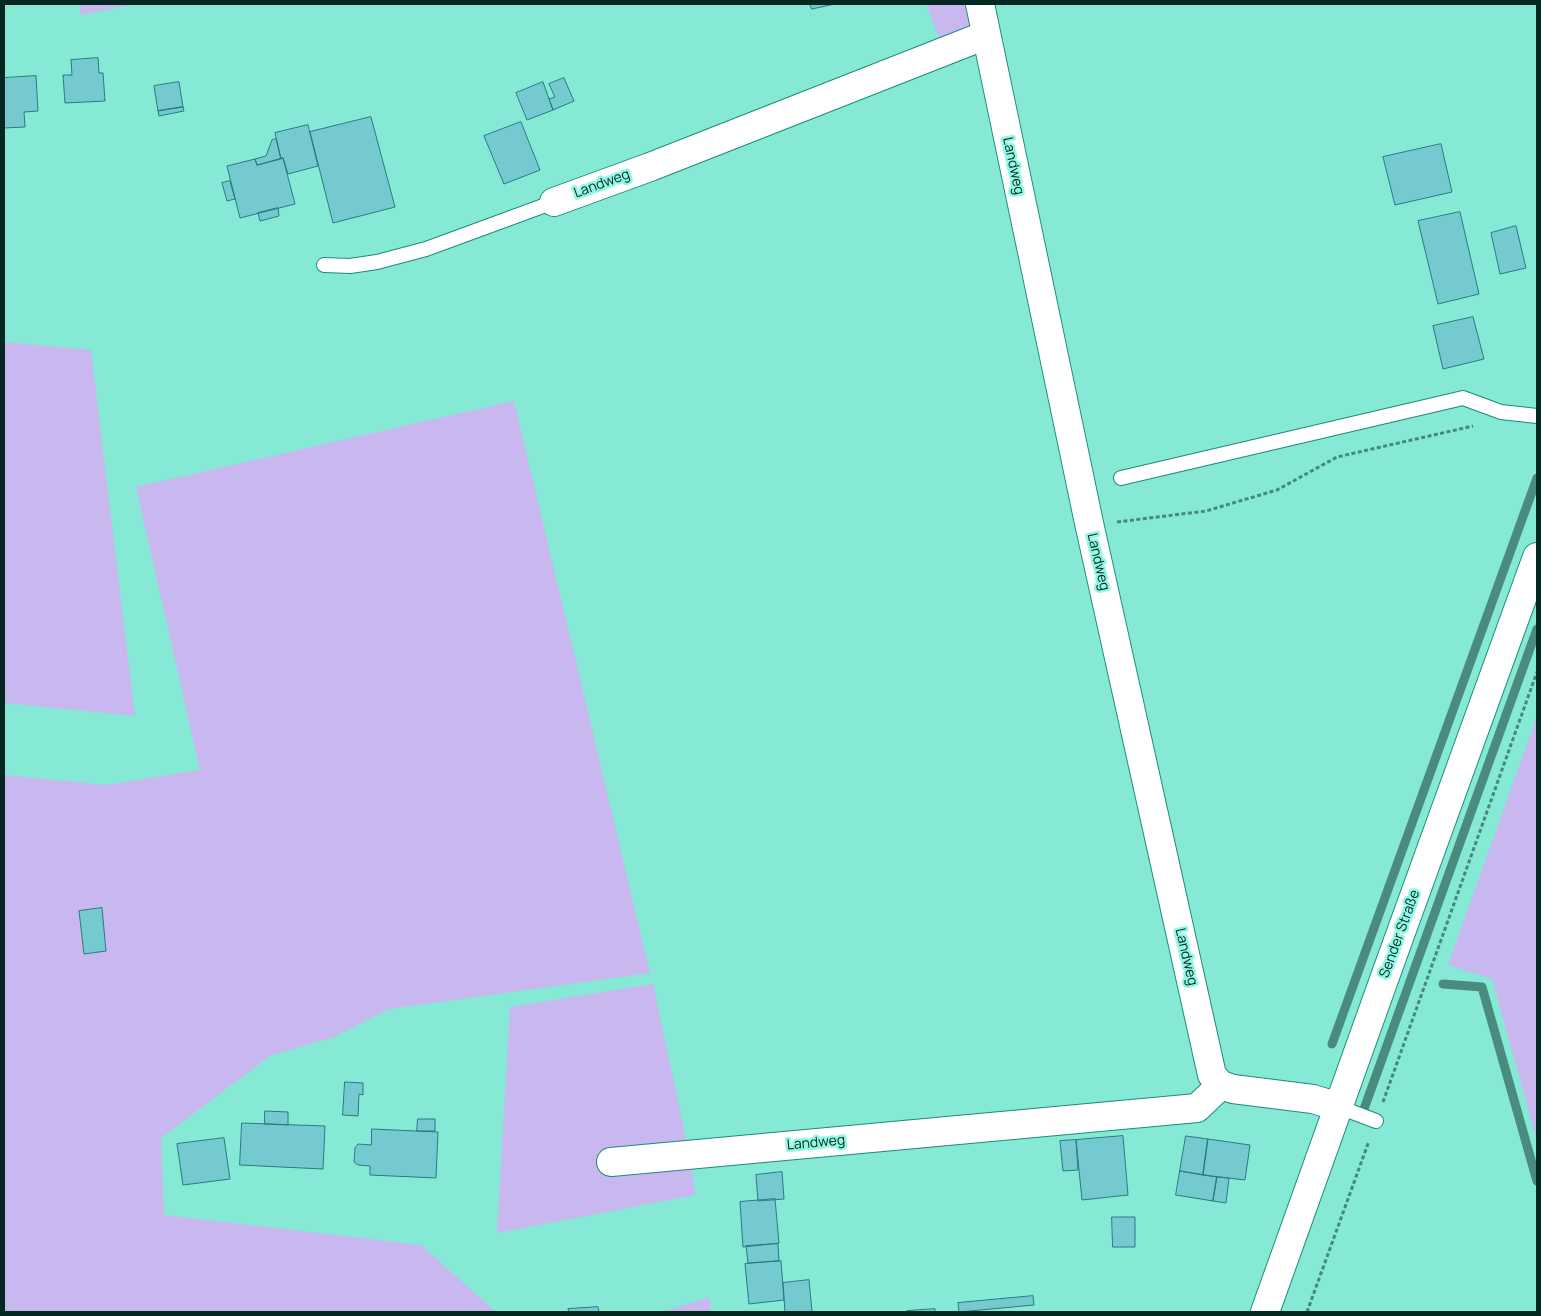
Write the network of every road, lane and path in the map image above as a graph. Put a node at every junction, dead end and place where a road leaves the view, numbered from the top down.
1 (980, 4) edge
2 (986, 35) junction
3 (554, 202) joint
4 (324, 265) dead end
5 (1501, 412) junction
6 (1537, 416) edge
7 (1121, 478) dead end
8 (1089, 523) junction
9 (1537, 557) edge
10 (1537, 672) edge
11 (1221, 1085) junction
12 (1339, 1107) junction
13 (1376, 1121) junction
14 (611, 1162) dead end
15 (1265, 1312) edge
16 (1307, 1312) edge

1 - 2 street, Landweg
2 - 3 street, Landweg
2 - 8 street, Landweg
3 - 4 lane
5 - 6 lane
5 - 7 lane
5 - 8 path
8 - 11 street, Landweg
9 - 12 street, Sender Straße
10 - 13 path
11 - 12 street
11 - 14 street, Landweg
12 - 13 lane
12 - 15 street, Sender Straße
13 - 16 path

